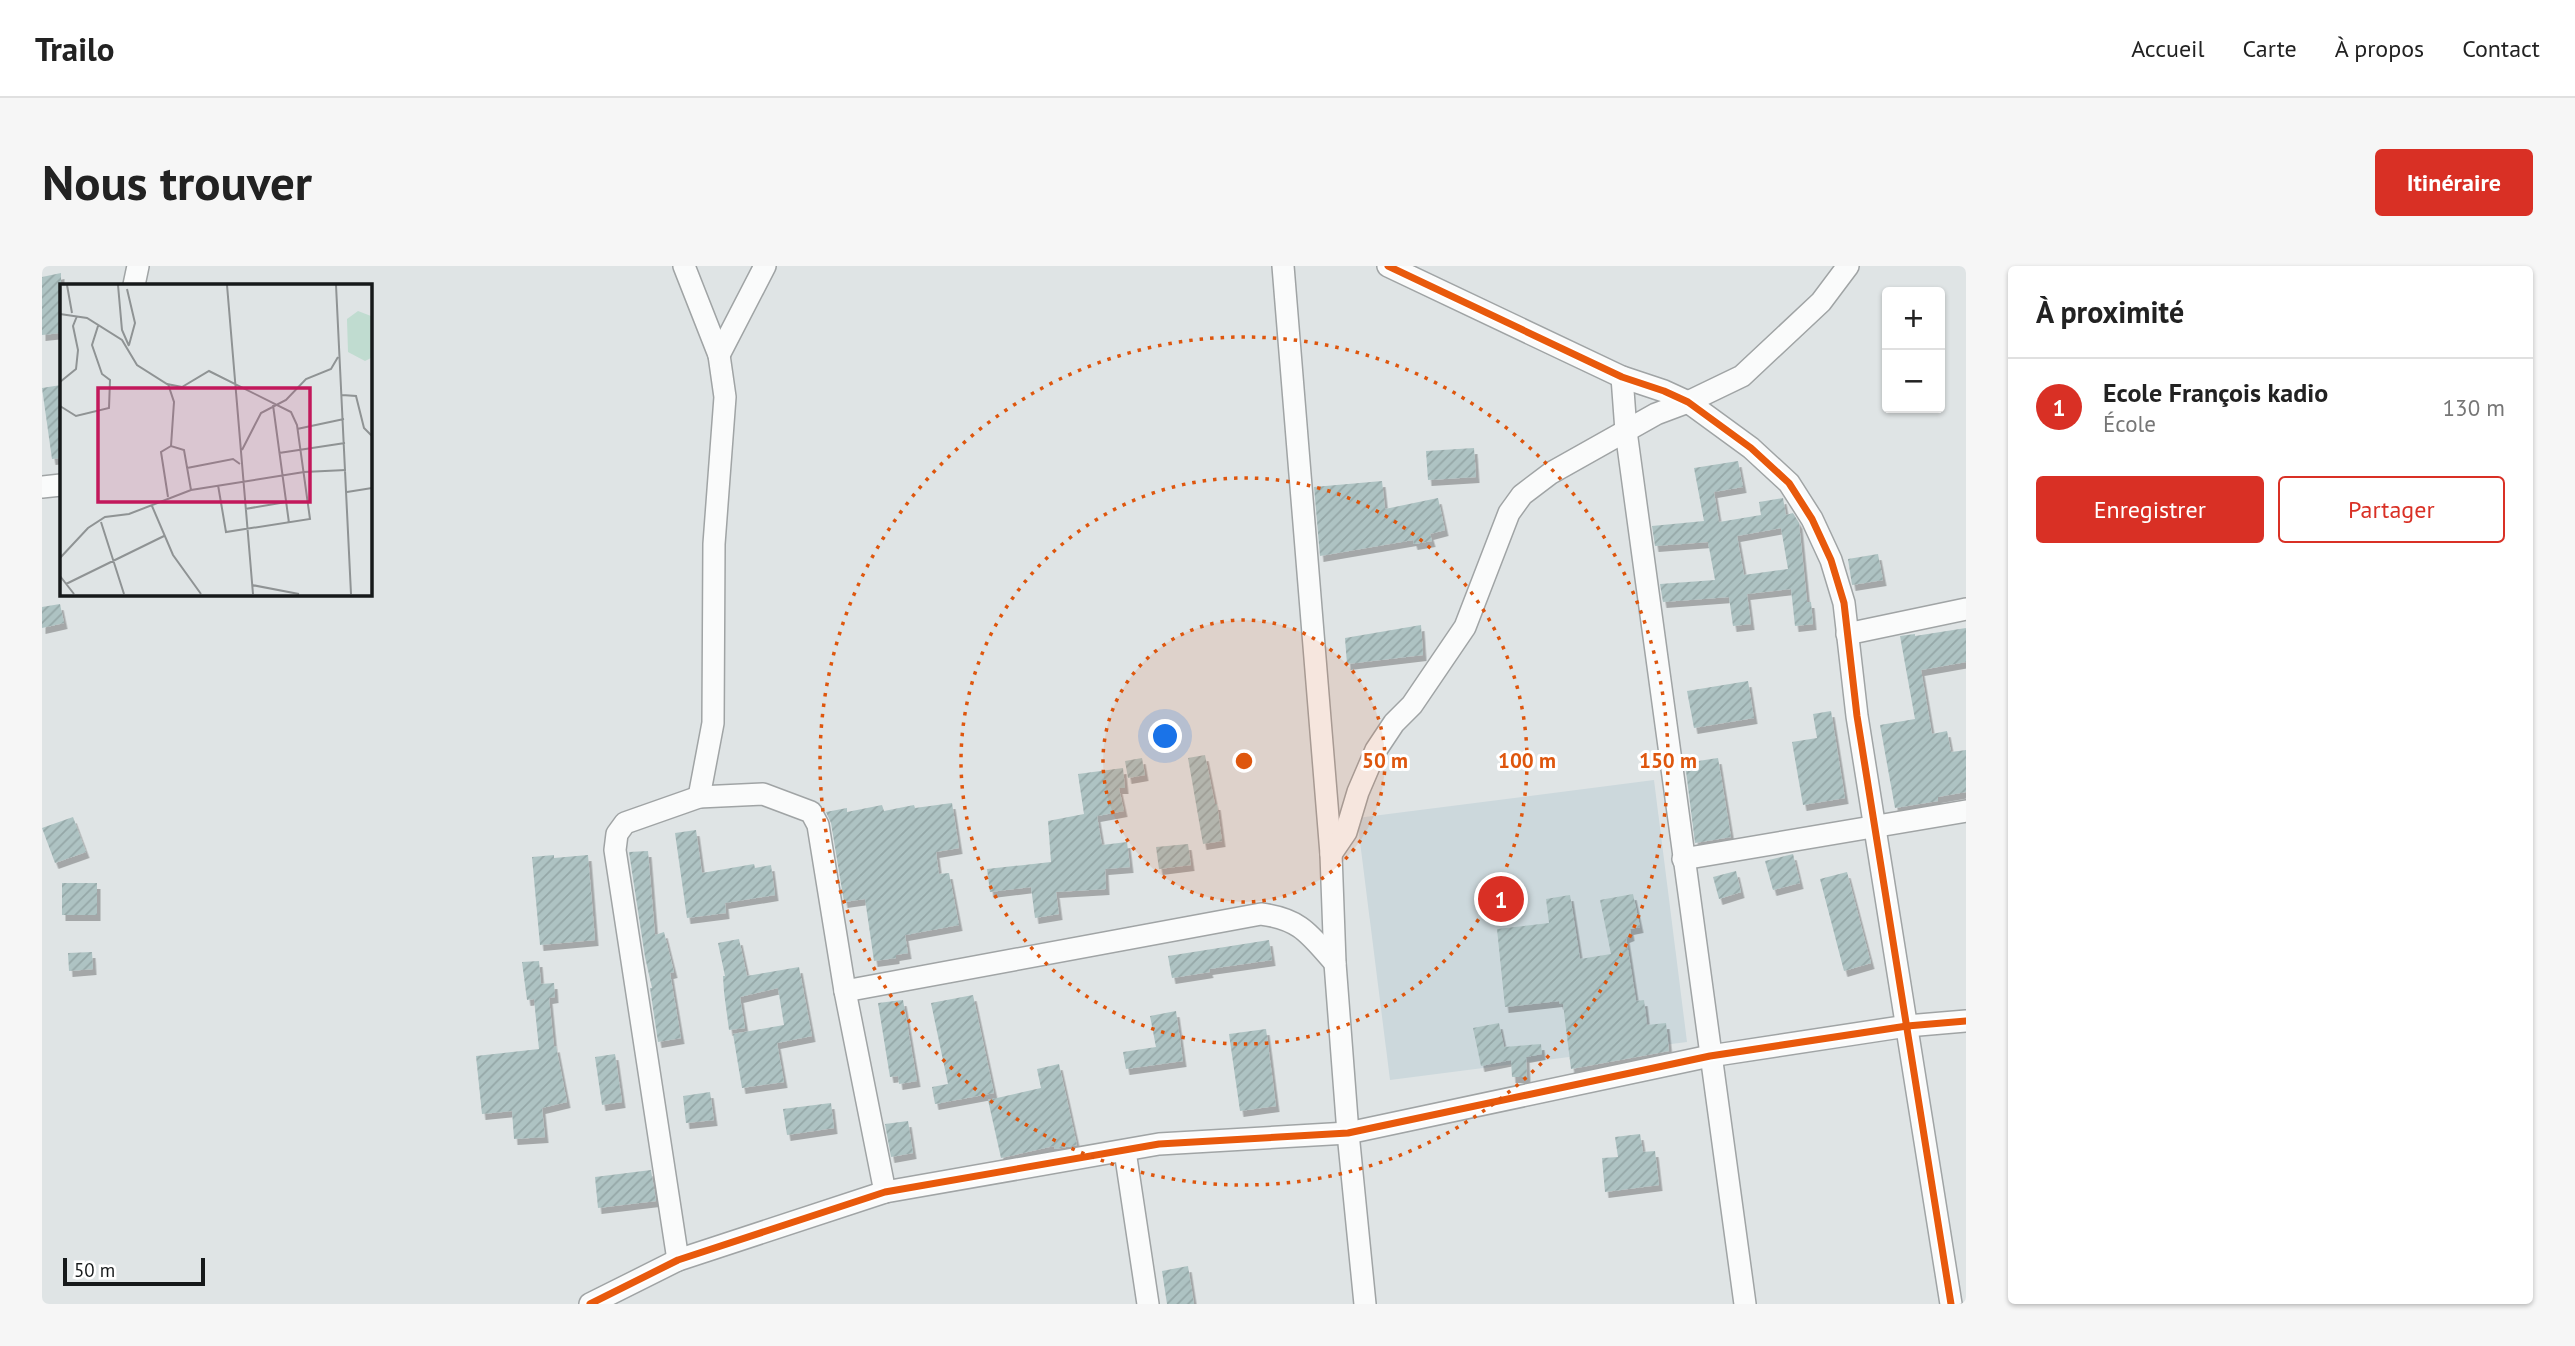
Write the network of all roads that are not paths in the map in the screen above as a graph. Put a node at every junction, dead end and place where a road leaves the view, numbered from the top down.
1 (138, 266) edge
2 (684, 266) edge
3 (765, 266) edge
4 (1283, 266) edge
5 (1388, 266) edge
6 (1848, 266) edge
7 (134, 284) edge
8 (719, 355) junction
9 (1622, 376) junction
10 (1688, 402) junction
11 (1626, 431) junction
12 (60, 485) edge
13 (42, 487) edge
14 (1966, 609) edge
15 (1847, 634) junction
16 (699, 797) junction
17 (1966, 811) edge
18 (1875, 826) junction
19 (1331, 854) junction
20 (1683, 859) junction
21 (1335, 963) junction
22 (845, 990) junction
23 (1966, 1021) edge
24 (1907, 1026) junction
25 (1710, 1056) junction
26 (1348, 1133) junction
27 (1125, 1151) junction
28 (885, 1192) junction
29 (678, 1259) junction
30 (1739, 1303) edge
31 (590, 1304) edge
32 (1148, 1304) edge
33 (1365, 1304) edge
34 (1951, 1304) edge

1 - 7 street
2 - 8 street
3 - 8 street
4 - 19 street
5 - 9 street
6 - 10 street
8 - 16 street
9 - 10 street
9 - 11 street
10 - 11 street
10 - 15 street
11 - 19 street
11 - 20 street
12 - 13 street
14 - 15 street
15 - 18 street
16 - 22 street
16 - 29 street
17 - 18 street
18 - 20 street
18 - 24 street
19 - 21 street
20 - 25 street
21 - 22 street
21 - 26 street
22 - 28 street
23 - 24 street
24 - 25 street
24 - 34 street
25 - 26 street
25 - 30 street
26 - 27 street
26 - 33 street
27 - 28 street
27 - 32 street
28 - 29 street
29 - 31 street

